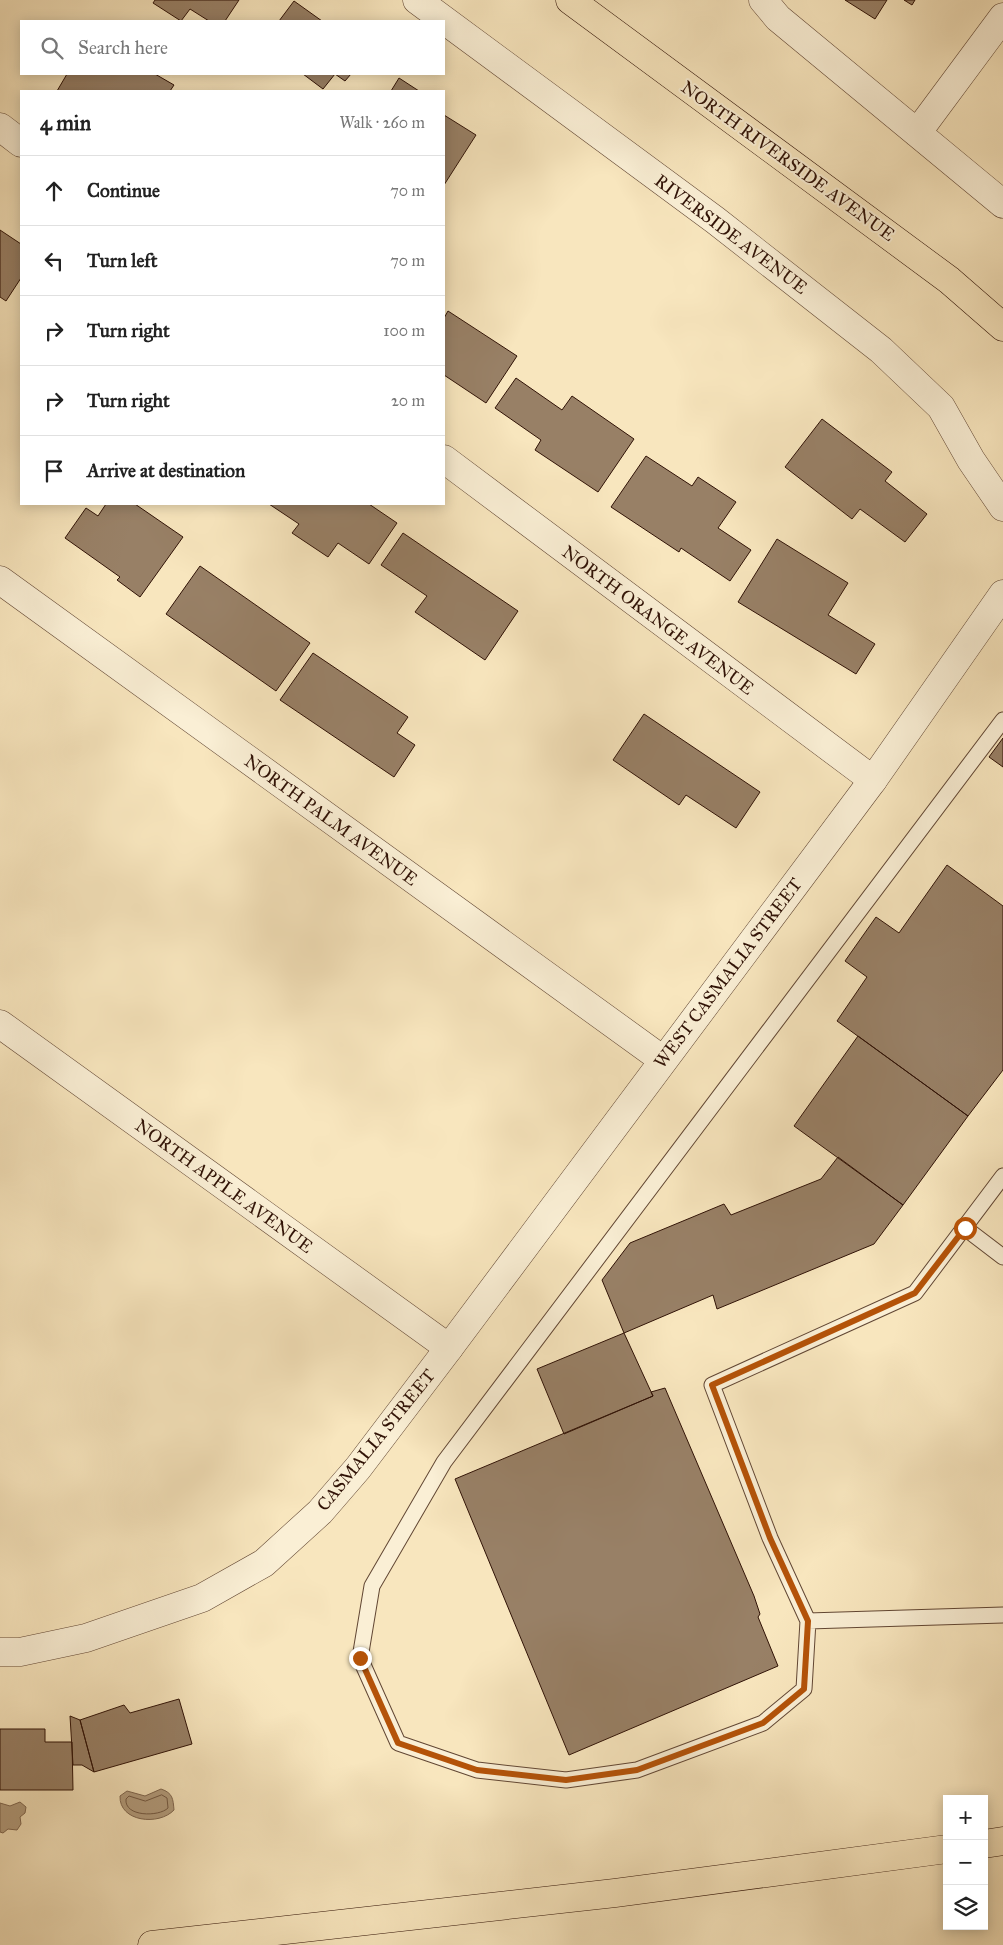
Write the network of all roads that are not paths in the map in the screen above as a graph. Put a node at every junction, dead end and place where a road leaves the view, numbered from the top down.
1 (418, 0) edge
2 (570, 0) edge
3 (763, 0) edge
4 (1003, 17) edge
5 (0, 127) edge
6 (917, 132) junction
7 (20, 142) edge
8 (1003, 204) edge
9 (1003, 326) edge
10 (445, 460) edge
11 (1003, 508) edge
12 (0, 580) edge
13 (1003, 594) edge
14 (1003, 720) edge
15 (873, 780) junction
16 (0, 1024) edge
17 (662, 1060) junction
18 (1003, 1176) edge
19 (965, 1228) junction
20 (1003, 1257) edge
21 (449, 1348) junction
22 (1003, 1615) edge
23 (808, 1621) junction
24 (0, 1652) edge
25 (1003, 1842) edge
26 (988, 1844) edge
27 (943, 1850) edge
28 (152, 1945) edge

1 - 11 street, RIVERSIDE AVENUE
2 - 9 main road, NORTH RIVERSIDE AVENUE
3 - 6 street
4 - 6 street
5 - 7 street
6 - 8 street
10 - 15 street, NORTH ORANGE AVENUE
12 - 17 street, NORTH PALM AVENUE
13 - 15 street, WEST CASMALIA STREET
14 - 23 lane
15 - 17 street, WEST CASMALIA STREET
16 - 21 street, NORTH APPLE AVENUE
17 - 21 street, WEST CASMALIA STREET
18 - 19 lane
19 - 20 lane
19 - 23 lane
21 - 24 street, CASMALIA STREET
22 - 23 lane
25 - 26 main road
27 - 28 main road

